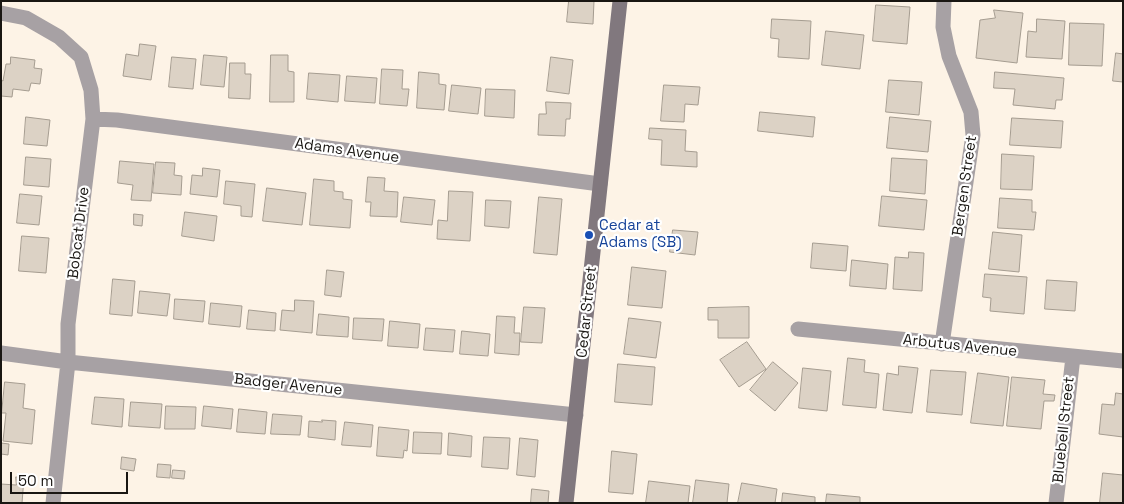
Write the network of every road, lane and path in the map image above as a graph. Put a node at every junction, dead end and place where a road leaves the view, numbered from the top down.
1 (620, 1) edge
2 (944, 1) edge
3 (1, 12) edge
4 (93, 119) junction
5 (600, 184) junction
6 (798, 329) dead end
7 (942, 344) junction
8 (1, 352) edge
9 (1073, 357) junction
10 (68, 362) junction
11 (1123, 362) edge
12 (576, 415) junction
13 (53, 503) edge
14 (566, 503) edge
15 (1056, 503) edge

1 - 5 main road, Cedar Street
2 - 7 street, Bergen Street
3 - 4 street, Bobcat Drive
4 - 5 street, Adams Avenue
4 - 10 street, Bobcat Drive
5 - 12 main road, Cedar Street
6 - 7 street, Arbutus Avenue
7 - 9 street, Arbutus Avenue
8 - 10 street, Badger Avenue
9 - 11 street, Arbutus Avenue
9 - 15 street, Bluebell Street
10 - 12 street, Badger Avenue
10 - 13 street, Bobcat Drive
12 - 14 main road, Cedar Street

